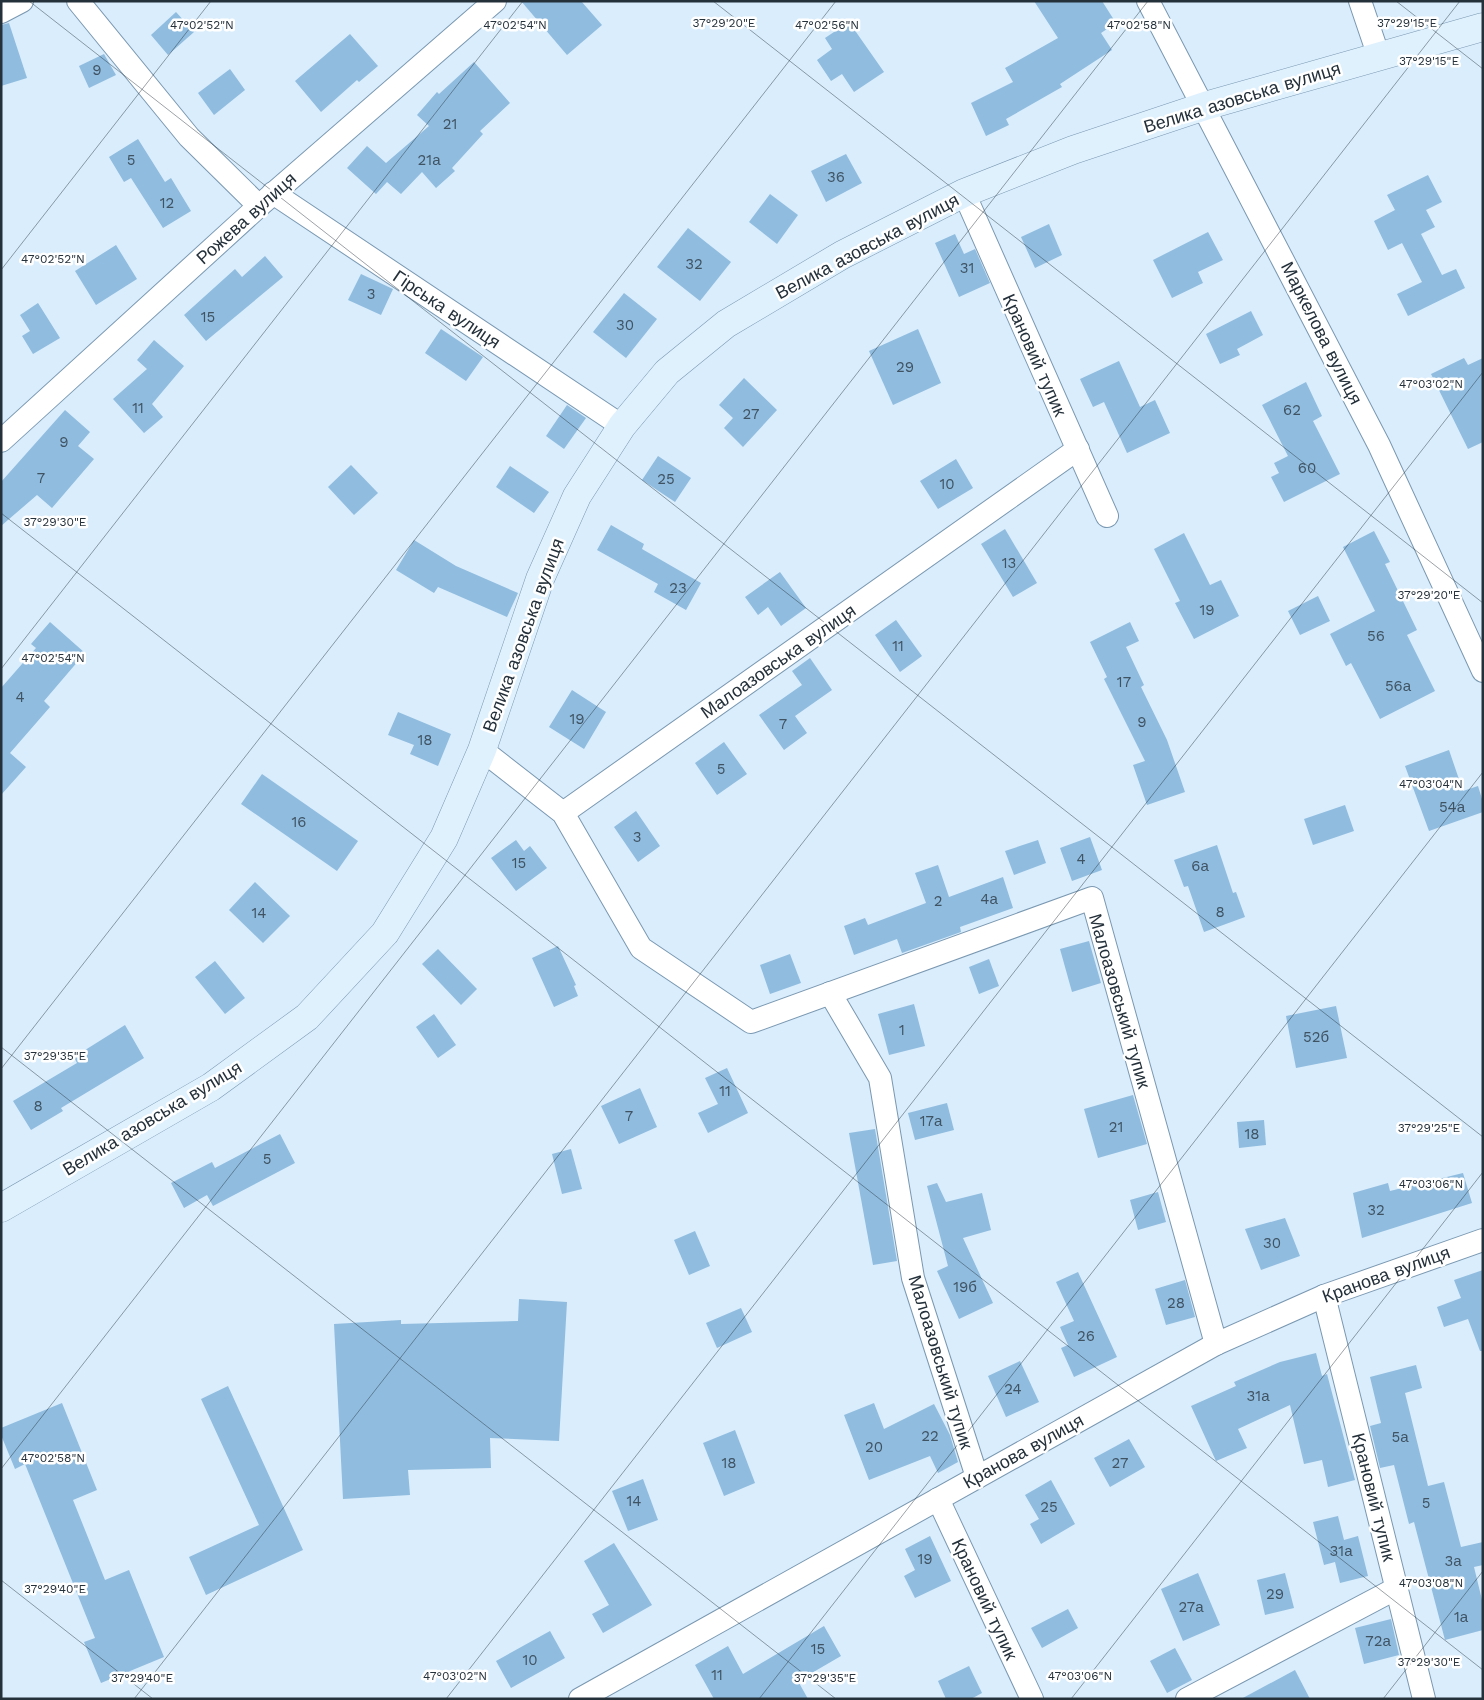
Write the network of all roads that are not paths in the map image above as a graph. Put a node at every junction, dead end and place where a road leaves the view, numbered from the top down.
1 (22, 1) edge
2 (78, 1) edge
3 (495, 1) edge
4 (1148, 1) edge
5 (1360, 1) edge
6 (1, 12) edge
7 (1483, 27) edge
8 (1379, 56) junction
9 (1205, 106) junction
10 (964, 193) junction
11 (266, 199) junction
12 (622, 426) junction
13 (1, 441) edge
14 (1078, 449) junction
15 (1107, 516) dead end
16 (1483, 671) edge
17 (482, 750) junction
18 (563, 813) junction
19 (830, 993) junction
20 (3, 1200) edge
21 (1483, 1240) edge
22 (1324, 1296) junction
23 (1216, 1344) junction
24 (977, 1477) junction
25 (938, 1499) junction
26 (1396, 1588) junction
27 (580, 1699) edge
28 (1032, 1699) edge
29 (1187, 1699) edge
30 (1424, 1699) edge

1 - 6 street
2 - 11 street, Гірська вулиця
3 - 11 street, Рожева вулиця
4 - 9 street, Маркелова вулиця
5 - 8 street
7 - 8 street, Велика азовська вулиця
8 - 9 street, Велика азовська вулиця
9 - 10 street, Велика азовська вулиця
9 - 16 street, Маркелова вулиця
10 - 12 street, Велика азовська вулиця
10 - 14 street, Крановий тупик
11 - 12 street, Гірська вулиця
11 - 13 street, Рожева вулиця
12 - 17 street, Велика азовська вулиця
14 - 15 street, Крановий тупик
14 - 18 street, Малоазовська вулиця
17 - 18 street
17 - 20 street, Велика азовська вулиця
18 - 19 street, Малоазовський тупик
19 - 23 street, Малоазовський тупик
19 - 24 street, Малоазовський тупик
21 - 22 street, Кранова вулиця
22 - 23 street, Кранова вулиця
22 - 26 street, Крановий тупик
23 - 24 street, Кранова вулиця
24 - 25 street, Кранова вулиця
25 - 27 street, Кранова вулиця
25 - 28 street, Крановий тупик
26 - 29 street
26 - 30 street, Крановий тупик

